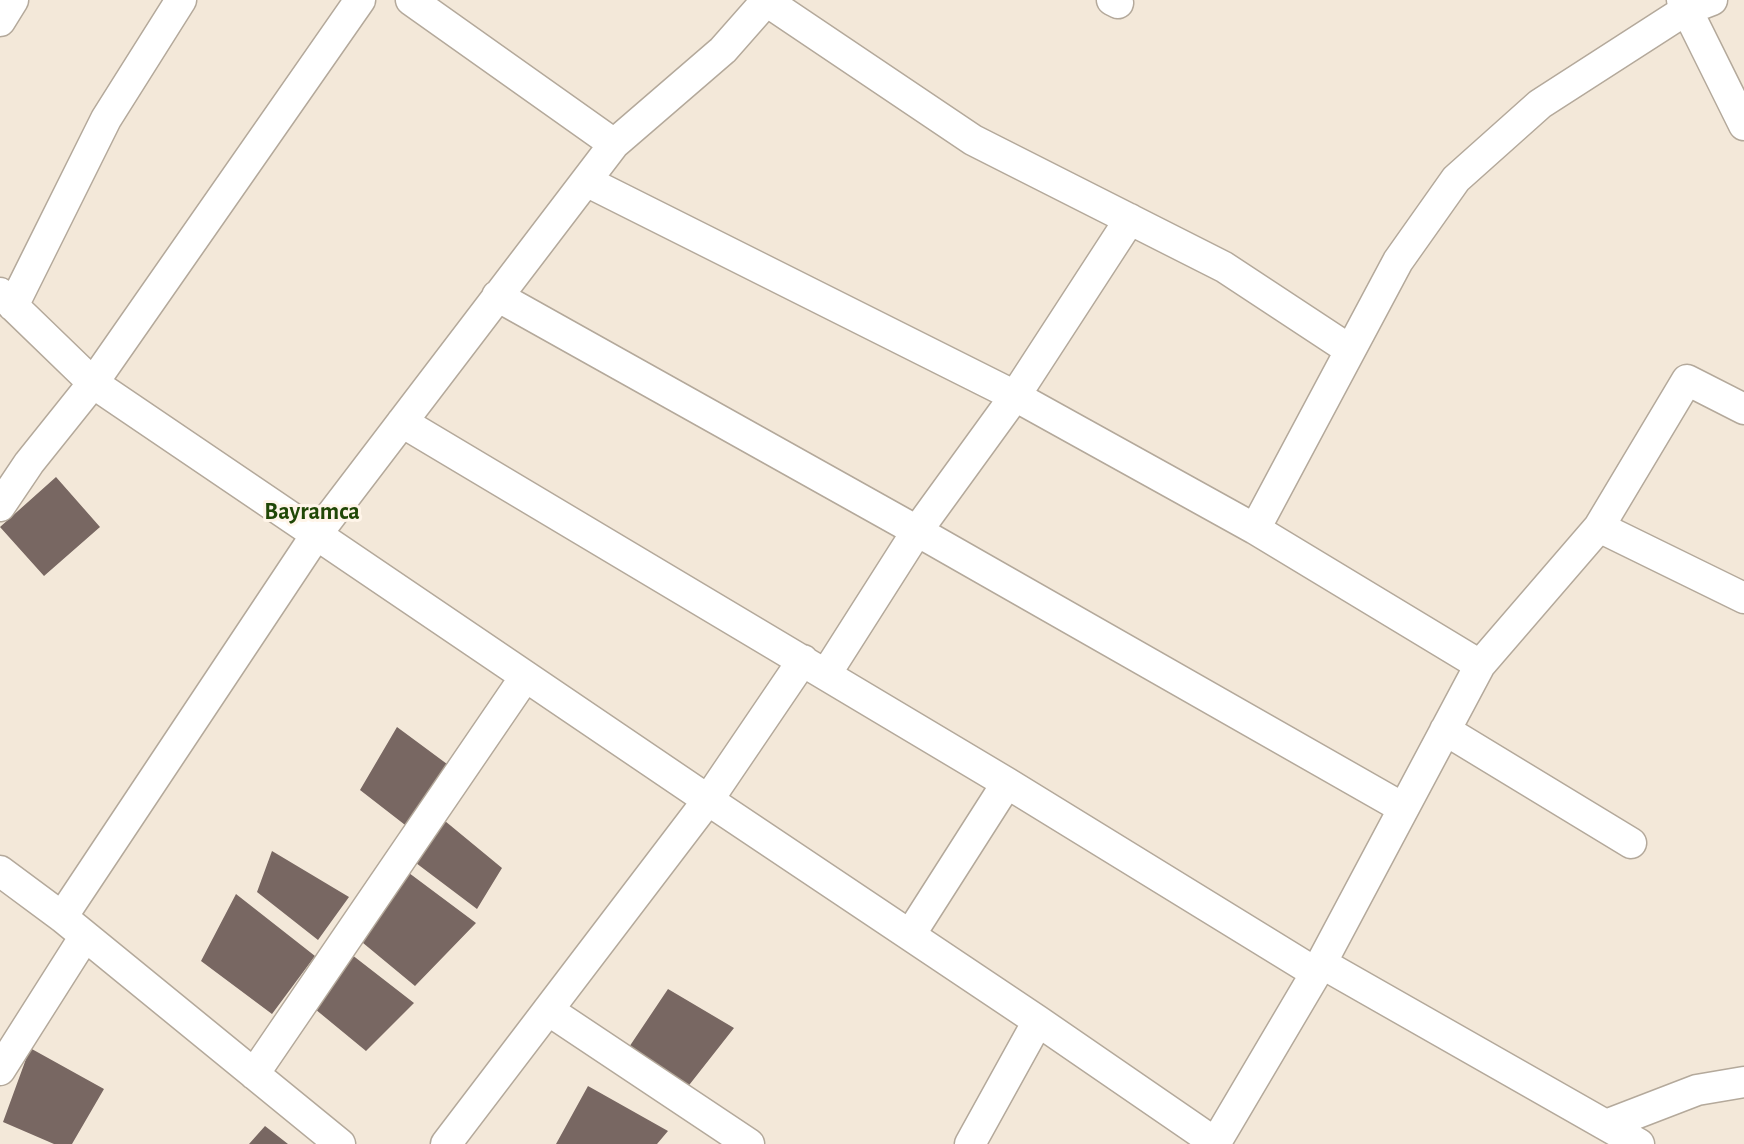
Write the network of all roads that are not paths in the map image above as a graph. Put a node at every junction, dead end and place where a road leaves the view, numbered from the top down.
1 (13, 0) edge
2 (181, 0) edge
3 (360, 0) edge
4 (411, 0) edge
5 (766, 0) edge
6 (1693, 3) edge
7 (0, 21) edge
8 (1744, 125) edge
9 (614, 144) junction
10 (586, 181) junction
11 (1130, 219) junction
12 (497, 296) junction
13 (6, 300) edge
14 (1350, 350) junction
15 (93, 383) junction
16 (1015, 396) junction
17 (1744, 409) edge
18 (402, 422) junction
19 (0, 506) edge
20 (1599, 527) junction
21 (1255, 529) junction
22 (916, 531) junction
23 (316, 535) junction
24 (1744, 598) edge
25 (1480, 665) junction
26 (814, 667) junction
27 (525, 677) junction
28 (1445, 730) junction
29 (1007, 783) junction
30 (708, 800) junction
31 (1403, 808) junction
32 (1631, 843) dead end
33 (0, 871) edge
34 (62, 917) junction
35 (910, 935) junction
36 (85, 936) junction
37 (1318, 968) junction
38 (548, 1010) junction
39 (1038, 1021) junction
40 (0, 1070) edge
41 (254, 1074) junction
42 (1744, 1082) edge
43 (1606, 1125) junction
44 (340, 1144) edge
45 (446, 1144) edge
46 (749, 1144) edge
47 (970, 1144) edge
48 (1216, 1144) edge
49 (1639, 1144) edge

1 - 7 street
2 - 13 street
3 - 15 street
4 - 9 street
5 - 9 street
5 - 11 street
6 - 8 street
6 - 14 street
9 - 10 street
10 - 12 street
10 - 16 street
11 - 14 street
11 - 16 street
12 - 18 street
12 - 22 street
13 - 15 street
14 - 21 street
15 - 19 street
15 - 23 street
16 - 21 street
16 - 22 street
17 - 20 street
18 - 23 street
18 - 26 street
20 - 24 street
20 - 25 street
21 - 25 street
22 - 26 street
22 - 31 street
23 - 27 street
23 - 34 street
25 - 28 street
26 - 29 street
26 - 30 street
27 - 30 street
27 - 41 street
28 - 31 street
28 - 32 street
29 - 35 street
29 - 37 street
30 - 35 street
30 - 38 street
31 - 37 street
33 - 34 street
34 - 36 street
35 - 39 street
36 - 40 street
36 - 41 street
37 - 43 street
37 - 48 street
38 - 45 street
38 - 46 street
39 - 47 street
39 - 48 street
41 - 44 street
42 - 43 street
43 - 49 street

